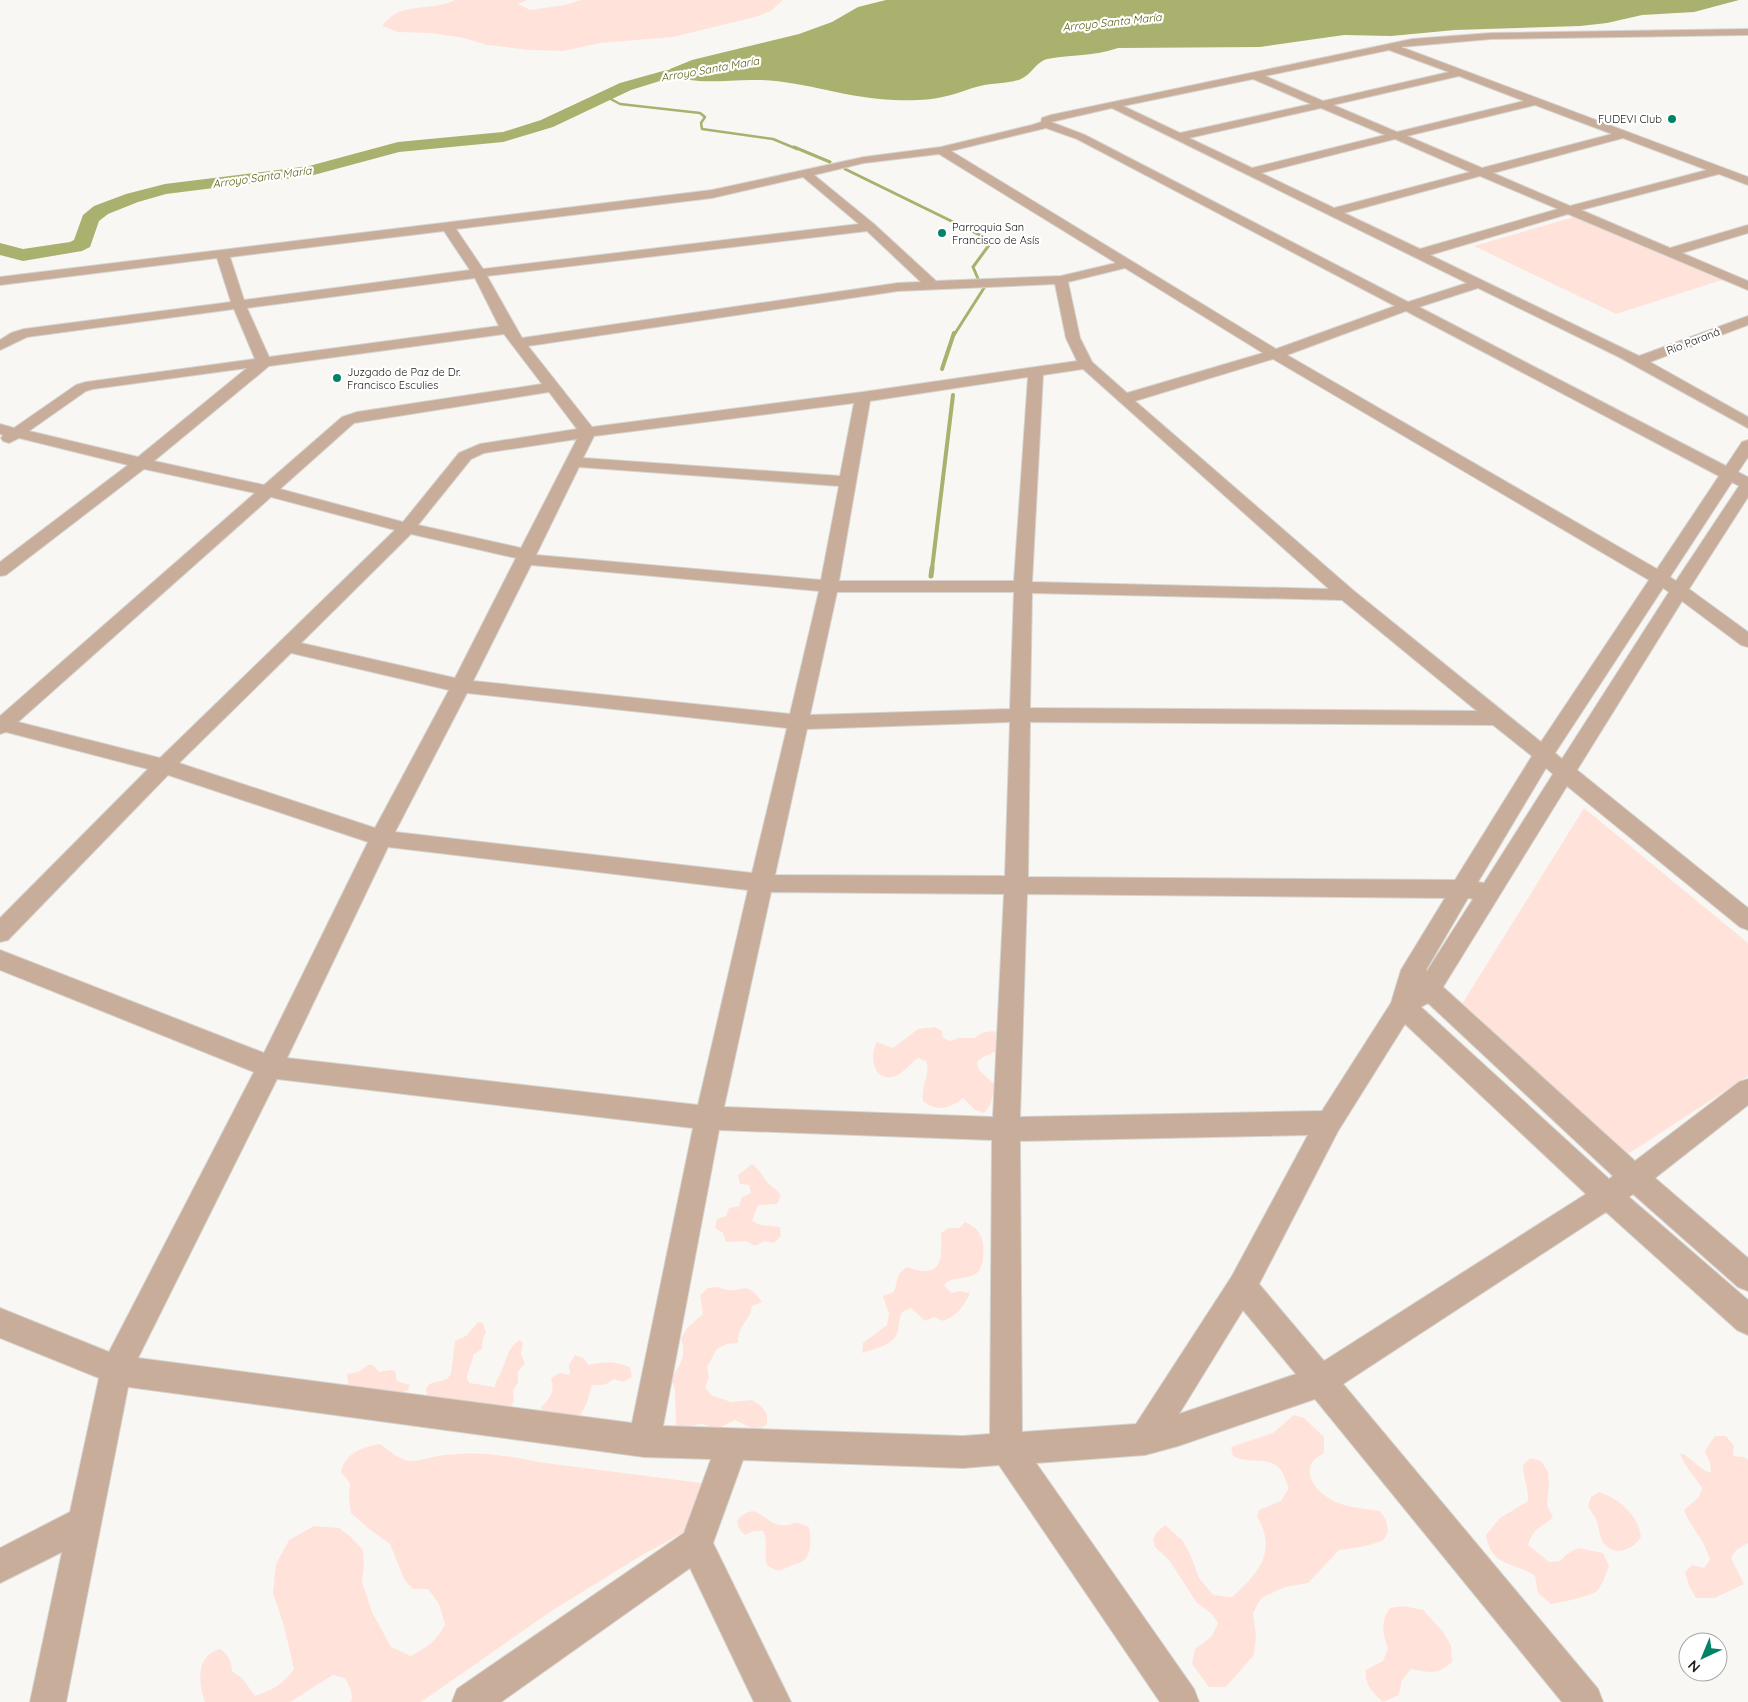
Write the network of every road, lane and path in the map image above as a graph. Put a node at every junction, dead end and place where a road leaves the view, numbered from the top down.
1 (1748, 32) edge
2 (1390, 47) junction
3 (1460, 73) junction
4 (1256, 76) junction
5 (1536, 101) junction
6 (1322, 104) junction
7 (1115, 106) junction
8 (1046, 124) junction
9 (1624, 134) junction
10 (1396, 136) junction
11 (1178, 137) junction
12 (942, 150) junction
13 (1720, 170) junction
14 (1250, 172) junction
15 (1479, 172) junction
16 (805, 173) junction
17 (1748, 181) edge
18 (1568, 210) junction
19 (1333, 212) junction
20 (448, 227) junction
21 (870, 227) junction
22 (1748, 229) edge
23 (1671, 252) junction
24 (222, 253) junction
25 (1418, 254) junction
26 (1127, 264) junction
27 (479, 273) junction
28 (1061, 280) junction
29 (0, 281) edge
30 (1480, 283) junction
31 (933, 286) junction
32 (1748, 286) edge
33 (239, 305) junction
34 (1405, 307) junction
35 (1748, 320) edge
36 (1748, 332) edge
37 (513, 336) junction
38 (0, 346) edge
39 (1275, 354) junction
40 (264, 362) junction
41 (1086, 364) junction
42 (1648, 365) junction
43 (1036, 371) junction
44 (552, 387) junction
45 (863, 397) junction
46 (1124, 400) junction
47 (1748, 417) edge
48 (1748, 424) edge
49 (0, 429) edge
50 (588, 432) junction
51 (18, 433) junction
52 (1748, 444) edge
53 (0, 445) edge
54 (573, 462) junction
55 (141, 464) junction
56 (1728, 474) junction
57 (848, 482) junction
58 (1748, 484) edge
59 (268, 491) junction
60 (406, 528) junction
61 (526, 557) junction
62 (0, 571) edge
63 (1659, 579) junction
64 (829, 586) junction
65 (1023, 587) junction
66 (1678, 590) junction
67 (1347, 595) junction
68 (1747, 639) edge
69 (288, 646) junction
70 (461, 686) junction
71 (1021, 715) junction
72 (1498, 718) junction
73 (798, 722) junction
74 (1, 725) edge
75 (1543, 755) junction
76 (164, 766) junction
77 (1564, 771) junction
78 (381, 838) junction
79 (762, 883) junction
80 (1016, 884) junction
81 (1462, 889) junction
82 (1490, 892) junction
83 (1748, 921) edge
84 (0, 933) edge
85 (0, 960) edge
86 (1421, 979) junction
87 (1403, 1006) junction
88 (270, 1067) junction
89 (1748, 1090) edge
90 (708, 1118) junction
91 (1329, 1123) junction
92 (1006, 1129) junction
93 (1634, 1178) junction
94 (1607, 1195) junction
95 (1748, 1276) edge
96 (1242, 1286) junction
97 (1748, 1320) edge
98 (0, 1323) edge
99 (116, 1370) junction
100 (1319, 1382) junction
101 (1146, 1439) junction
102 (644, 1441) junction
103 (733, 1444) junction
104 (1006, 1448) junction
105 (85, 1522) junction
106 (696, 1544) junction
107 (0, 1566) edge
108 (48, 1702) edge
109 (470, 1702) edge
110 (773, 1702) edge
111 (1181, 1702) edge
112 (1585, 1702) edge

1 - 2 street
2 - 3 street
2 - 4 street
3 - 5 street
3 - 6 street
4 - 6 street
4 - 7 street
5 - 9 street
5 - 10 street
6 - 10 street
6 - 11 street
7 - 8 street
7 - 11 street
8 - 12 street
8 - 34 street
9 - 13 street
9 - 15 street
10 - 14 street
10 - 15 street
11 - 14 street
12 - 16 street
12 - 26 street
13 - 17 street
13 - 18 street
14 - 19 street
15 - 18 street
15 - 19 street
16 - 20 street
16 - 21 street
18 - 23 street
18 - 25 street
19 - 25 street
20 - 24 street
20 - 27 street
21 - 27 street
21 - 31 street
22 - 23 street
23 - 32 street
24 - 29 street
24 - 33 street
25 - 30 street
26 - 28 street
26 - 39 street
27 - 33 street
27 - 37 street
28 - 31 street
28 - 41 street
30 - 34 street
30 - 42 street
31 - 37 street
33 - 38 street
33 - 40 street
34 - 39 street
34 - 56 street
35 - 42 street, Río Paraná
36 - 42 street, Río Paraná
37 - 40 street
37 - 44 street
39 - 46 street
39 - 63 street
40 - 51 street
40 - 55 street
41 - 43 street
41 - 46 street
42 - 47 street
42 - 48 street
43 - 45 street
43 - 65 street
44 - 50 street
44 - 59 street
45 - 50 street
45 - 57 street
46 - 67 street
49 - 51 street
50 - 54 street
50 - 60 street
51 - 53 street
51 - 55 street
52 - 56 street
54 - 57 street
54 - 61 street
55 - 59 street
55 - 62 street
56 - 58 street
56 - 63 street
57 - 64 street
58 - 66 street
59 - 60 street
59 - 74 street
60 - 61 street
60 - 69 street
61 - 64 street
61 - 70 street
63 - 66 street
63 - 75 street
64 - 65 street
64 - 73 street
65 - 67 street
65 - 71 street
66 - 68 street
66 - 77 street
67 - 72 street
69 - 70 street
69 - 76 street
70 - 73 street
70 - 78 street
71 - 72 street
71 - 73 street
71 - 80 street
72 - 75 street
73 - 79 street
74 - 76 street
75 - 77 street
75 - 81 street
76 - 78 street
76 - 84 street
77 - 82 street
77 - 83 street
78 - 79 street
78 - 88 street
79 - 80 street
79 - 90 street
80 - 81 street
80 - 92 street
81 - 82 street
81 - 86 street
82 - 86 street
85 - 88 street
86 - 87 street
86 - 93 street
87 - 91 street
87 - 94 street
88 - 90 street
88 - 99 street
89 - 93 street
90 - 92 street
90 - 102 street
91 - 92 street
91 - 96 street
92 - 104 street
93 - 94 street
93 - 95 street
94 - 97 street
94 - 100 street
96 - 100 street
96 - 101 street
98 - 99 street
99 - 102 street
99 - 105 street
100 - 101 street
100 - 112 street
101 - 104 street
102 - 103 street
103 - 104 street
103 - 106 street
104 - 111 street
105 - 107 street
105 - 108 street
106 - 109 street
106 - 110 street

